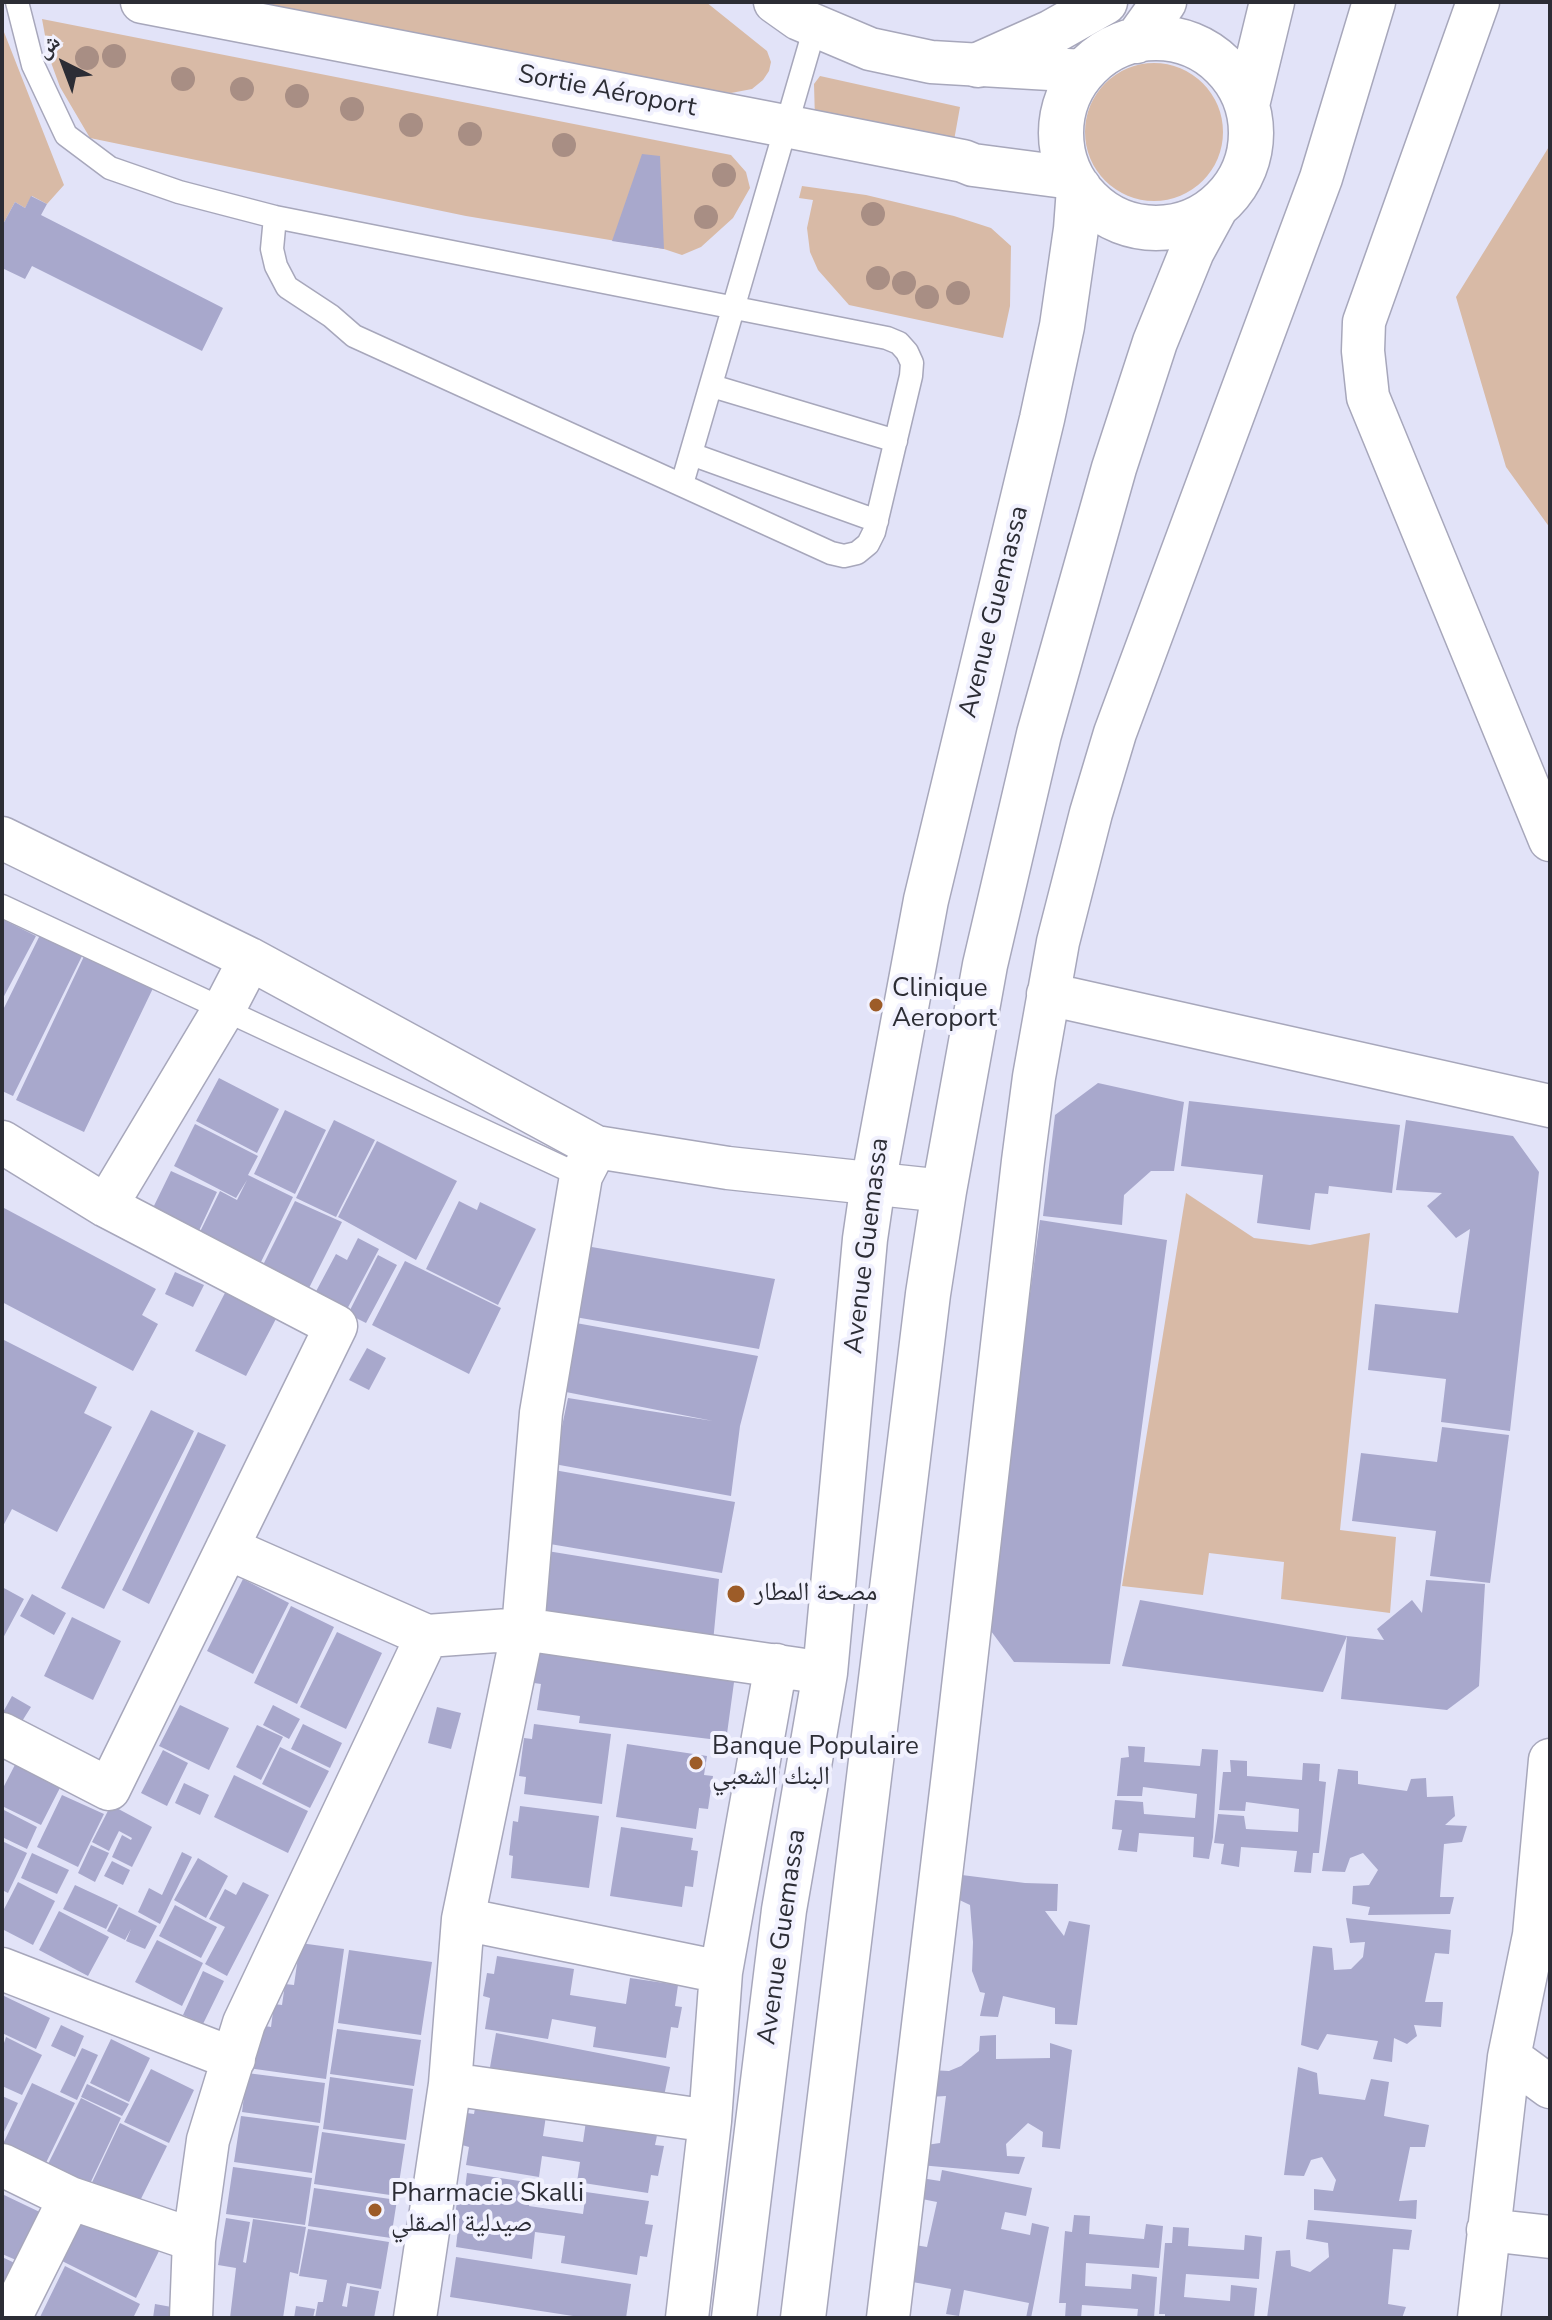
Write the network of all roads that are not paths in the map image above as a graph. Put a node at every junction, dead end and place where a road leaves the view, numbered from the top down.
1 (17, 2) edge
2 (142, 2) edge
3 (775, 2) edge
4 (1105, 2) edge
5 (1164, 2) edge
6 (1272, 2) edge
7 (1374, 2) edge
8 (1478, 2) edge
9 (815, 27) junction
10 (1136, 41) junction
11 (978, 65) junction
12 (1084, 71) junction
13 (1247, 105) junction
14 (785, 126) junction
15 (1076, 183) junction
16 (1216, 207) junction
17 (275, 217) junction
18 (735, 307) junction
19 (712, 386) junction
20 (896, 441) junction
21 (691, 454) junction
22 (682, 484) junction
23 (877, 521) junction
24 (2, 838) edge
25 (1550, 840) edge
26 (2, 906) edge
27 (250, 959) junction
28 (1048, 994) junction
29 (224, 1009) junction
30 (1550, 1106) edge
31 (2, 1142) edge
32 (589, 1161) junction
33 (873, 1184) junction
34 (944, 1191) junction
35 (106, 1206) junction
36 (227, 1548) junction
37 (523, 1629) junction
38 (427, 1636) junction
39 (776, 1665) junction
40 (825, 1673) junction
41 (2, 1734) edge
42 (1550, 1760) edge
43 (463, 1919) junction
44 (1542, 1936) edge
45 (2, 1969) edge
46 (721, 1972) junction
47 (1509, 2057) junction
48 (234, 2059) junction
49 (450, 2084) junction
50 (1550, 2087) edge
51 (710, 2121) junction
52 (2, 2165) edge
53 (70, 2198) junction
54 (1488, 2230) junction
55 (1550, 2237) edge
56 (194, 2240) junction
57 (10, 2318) edge
58 (191, 2318) edge
59 (415, 2318) edge
60 (687, 2318) edge
61 (734, 2318) edge
62 (803, 2318) edge
63 (888, 2318) edge
64 (1479, 2318) edge

1 - 17 lane
2 - 14 street, Sortie Aéroport
3 - 9 street
4 - 11 main road
5 - 10 main road
6 - 13 main road
7 - 28 street
8 - 25 street
9 - 11 street
9 - 14 lane
10 - 12 main road
10 - 13 main road
11 - 12 street
12 - 15 main road
13 - 16 main road
14 - 15 street, Sortie Aéroport
14 - 18 lane
15 - 16 main road
15 - 33 main road, Avenue Guemassa
16 - 34 main road
17 - 18 lane
17 - 22 lane
18 - 19 lane
18 - 20 lane
19 - 20 lane
19 - 21 lane
20 - 23 lane
21 - 22 lane
21 - 23 lane
22 - 23 lane
24 - 27 street
26 - 29 lane
27 - 29 street
27 - 32 street
28 - 30 street
28 - 63 street
29 - 32 lane
29 - 35 street
31 - 35 street
32 - 33 street
32 - 37 street
33 - 34 street
33 - 40 main road, Avenue Guemassa
34 - 62 main road
35 - 36 street
36 - 38 street
36 - 41 street
37 - 38 street
37 - 39 street
37 - 43 street
38 - 48 street
39 - 40 street
39 - 46 street
40 - 61 main road, Avenue Guemassa
42 - 44 street
43 - 46 street
43 - 49 street
44 - 47 street
45 - 48 street
46 - 51 street
47 - 50 street
47 - 54 street
48 - 56 street
49 - 51 street
49 - 59 street
51 - 60 street
52 - 53 street
53 - 56 street
53 - 57 street
54 - 55 street
54 - 64 street
56 - 58 street

